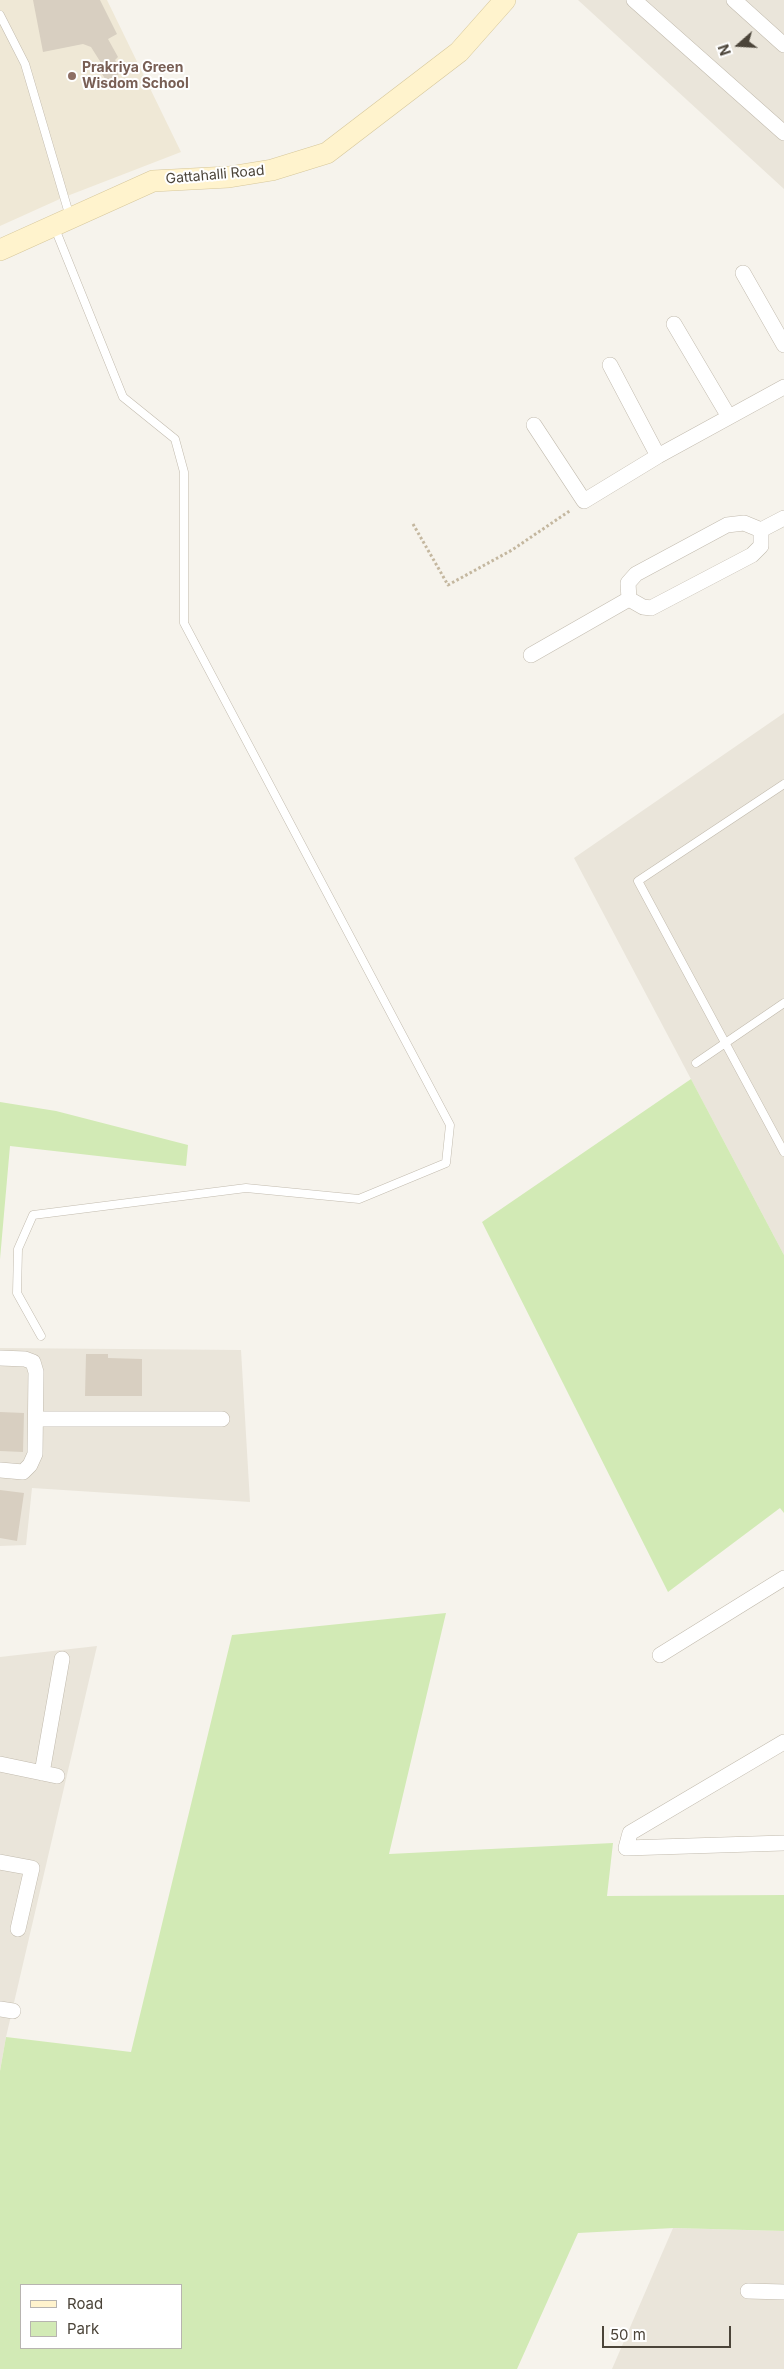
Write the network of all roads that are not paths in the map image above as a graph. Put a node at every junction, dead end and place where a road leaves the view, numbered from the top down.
1 (505, 0) edge
2 (634, 0) edge
3 (734, 0) edge
4 (0, 15) edge
5 (784, 45) edge
6 (784, 133) edge
7 (62, 222) junction
8 (0, 250) edge
9 (743, 273) dead end
10 (674, 324) dead end
11 (784, 345) edge
12 (610, 365) dead end
13 (784, 387) edge
14 (729, 417) junction
15 (534, 425) dead end
16 (658, 456) junction
17 (784, 518) edge
18 (762, 530) junction
19 (629, 599) junction
20 (531, 655) dead end
21 (784, 784) edge
22 (784, 1002) edge
23 (725, 1043) junction
24 (696, 1063) dead end
25 (784, 1152) edge
26 (41, 1336) dead end
27 (0, 1358) edge
28 (36, 1419) junction
29 (222, 1419) dead end
30 (0, 1470) edge
31 (784, 1578) edge
32 (660, 1655) dead end
33 (62, 1659) dead end
34 (784, 1742) edge
35 (0, 1764) edge
36 (784, 1843) edge
37 (0, 1862) edge
38 (18, 1929) dead end
39 (748, 2291) dead end
40 (784, 2292) edge

1 - 7 main road, Gattahalli Road
2 - 6 street
3 - 5 street
4 - 7 lane
7 - 8 main road, Gattahalli Road
7 - 26 lane
9 - 11 street
10 - 14 street
12 - 16 street
13 - 14 street
14 - 16 street
15 - 16 street
17 - 18 street
18 - 19 street
18 - 19 street
19 - 20 street
21 - 23 lane
22 - 23 lane
23 - 24 lane
23 - 25 lane
27 - 28 street
28 - 29 street
28 - 30 street
31 - 32 street
33 - 35 street
34 - 36 street
37 - 38 street
39 - 40 street

